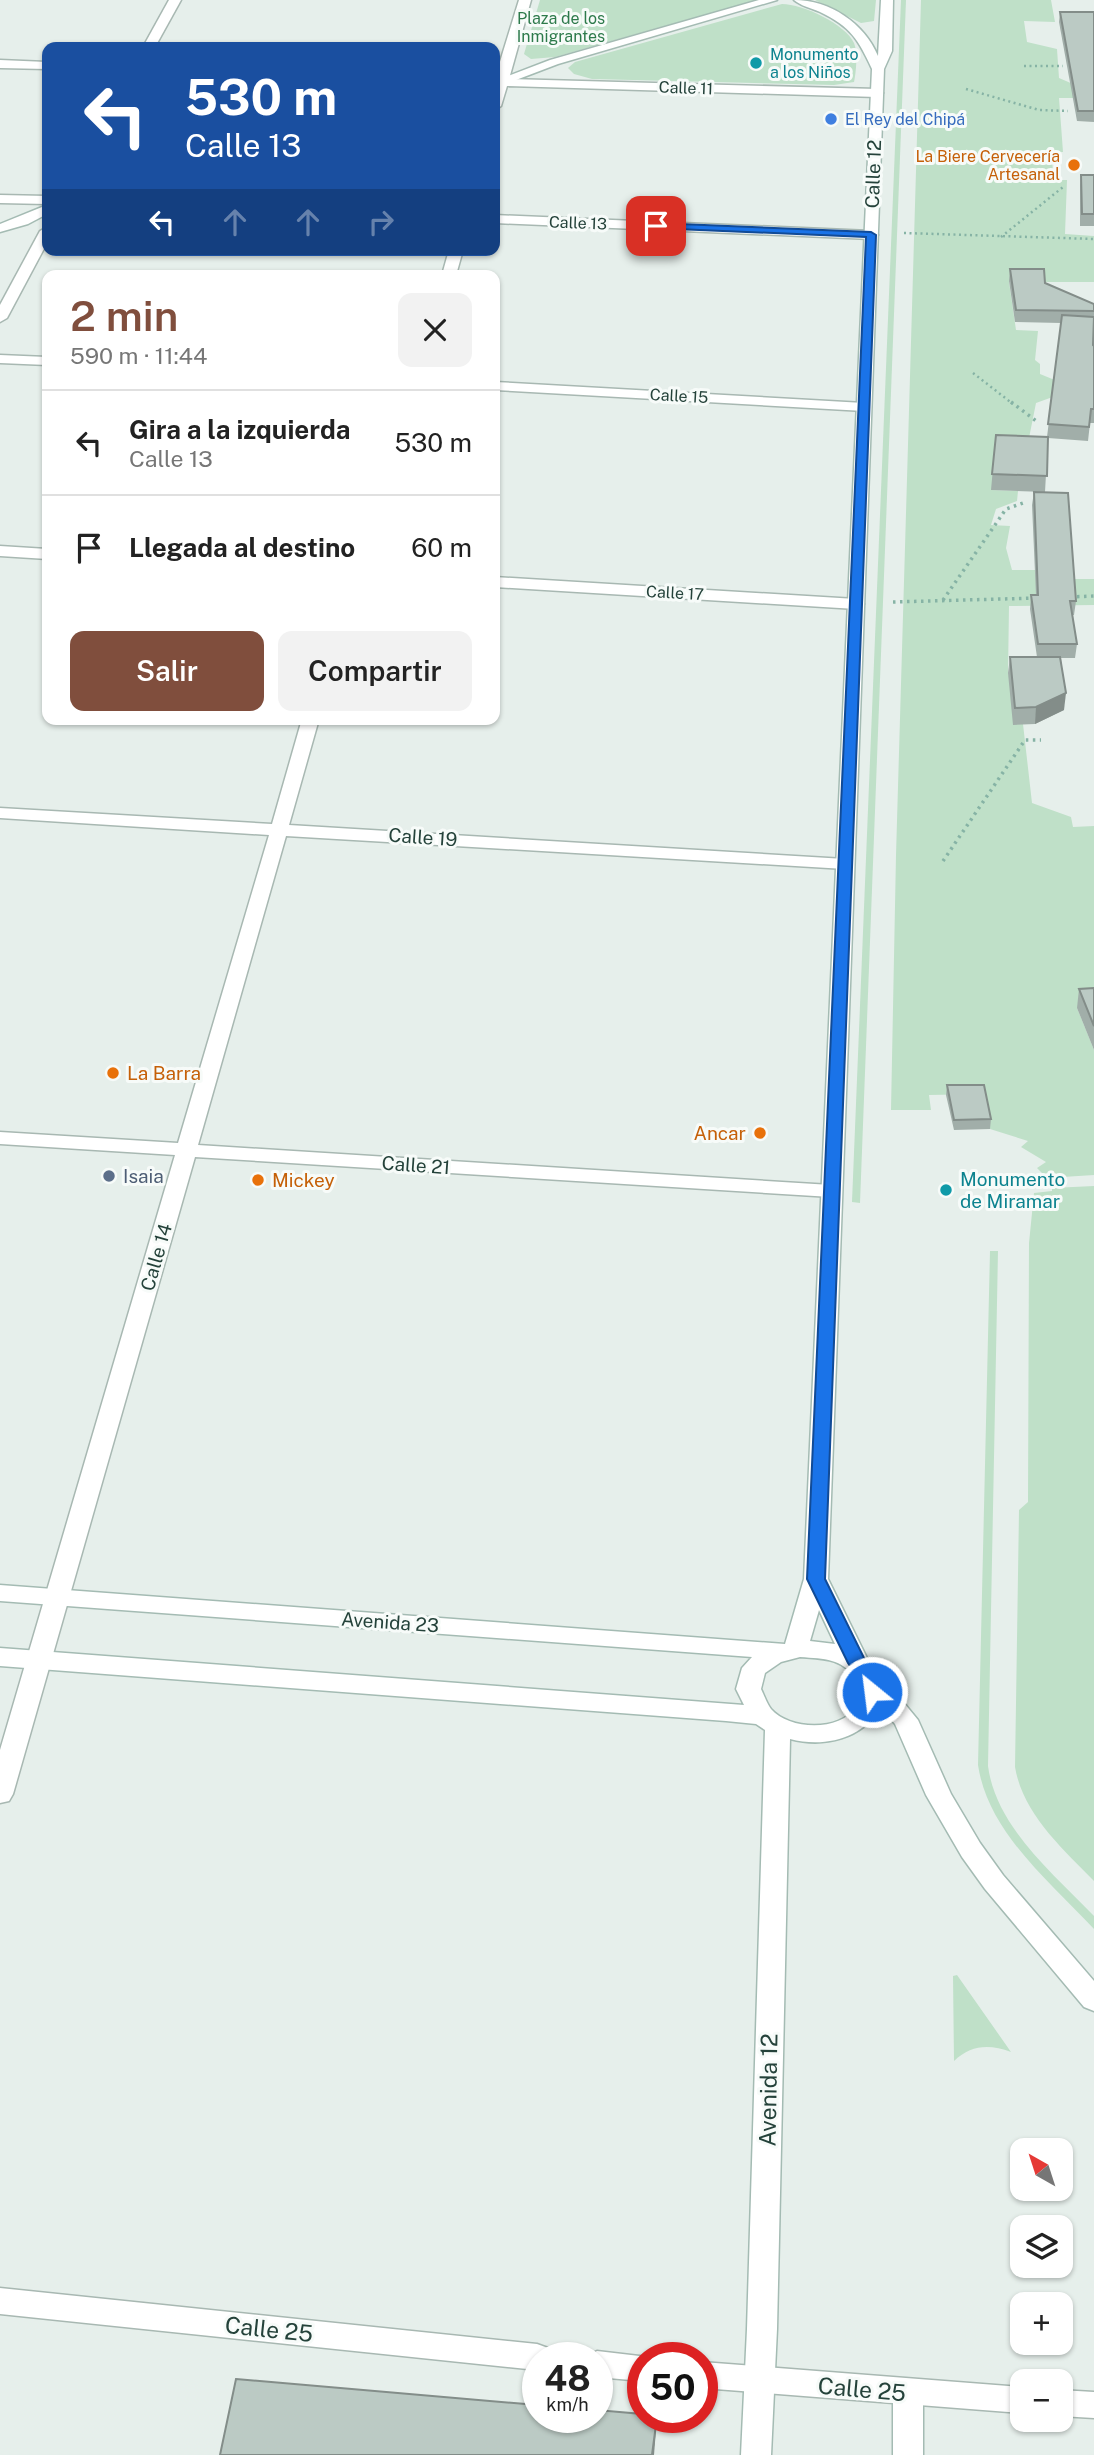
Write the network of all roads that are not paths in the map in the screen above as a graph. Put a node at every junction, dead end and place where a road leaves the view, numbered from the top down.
1 (175, 0) edge
2 (525, 0) edge
3 (771, 0) edge
4 (800, 0) edge
5 (887, 0) edge
6 (152, 42) edge
7 (0, 64) edge
8 (42, 66) edge
9 (878, 69) junction
10 (500, 74) edge
11 (500, 82) edge
12 (500, 83) edge
13 (877, 93) junction
14 (0, 199) edge
15 (42, 202) edge
16 (42, 203) edge
17 (42, 212) edge
18 (0, 213) edge
19 (500, 219) edge
20 (0, 228) edge
21 (871, 235) junction
22 (42, 241) edge
23 (0, 318) edge
24 (0, 359) edge
25 (42, 361) edge
26 (500, 386) edge
27 (864, 407) junction
28 (0, 551) edge
29 (42, 554) edge
30 (500, 582) edge
31 (856, 604) junction
32 (309, 725) edge
33 (0, 813) edge
34 (278, 828) junction
35 (845, 864) junction
36 (0, 1138) edge
37 (187, 1150) junction
38 (831, 1191) junction
39 (816, 1579) junction
40 (0, 1593) edge
41 (56, 1597) junction
42 (788, 1649) junction
43 (0, 1657) edge
44 (38, 1660) junction
45 (863, 1671) junction
46 (770, 1721) junction
47 (0, 1794) edge
48 (1094, 2000) edge
49 (0, 2301) edge
50 (522, 2355) edge
51 (718, 2377) edge
52 (759, 2381) junction
53 (908, 2393) junction
54 (1010, 2399) edge
55 (1073, 2404) edge
56 (1094, 2405) edge
57 (756, 2455) edge
58 (908, 2455) edge

1 - 6 main road
2 - 10 main road
3 - 11 main road
4 - 9 main road
5 - 9 main road, Calle 12
7 - 8 main road
9 - 13 main road, Calle 12
12 - 13 main road, Calle 11
13 - 21 main road, Calle 12
14 - 15 main road
16 - 18 main road
17 - 20 main road
19 - 21 main road, Calle 13
21 - 27 main road, Calle 12
22 - 23 main road
24 - 25 main road
26 - 27 main road, Calle 15
27 - 31 main road, Calle 12
28 - 29 main road
30 - 31 main road, Calle 17
31 - 35 main road, Calle 12
32 - 34 main road, Calle 14
33 - 34 main road, Calle 19
34 - 35 main road, Calle 19
34 - 37 main road, Calle 14
35 - 38 main road, Calle 12
36 - 37 main road, Calle 21
37 - 38 main road, Calle 21
37 - 41 main road, Calle 14
38 - 39 main road, Calle 12
39 - 42 main road, Calle 12
39 - 45 main road, Calle 12
40 - 41 main road, Avenida 23
41 - 42 main road, Avenida 23
41 - 44 main road, Calle 14
42 - 45 main road
42 - 46 main road
43 - 44 main road
44 - 46 main road
44 - 47 main road, Calle 14
45 - 46 main road
45 - 48 main road
46 - 52 main road, Avenida 12
49 - 50 main road, Calle 25
51 - 52 main road, Calle 25
52 - 53 main road, Calle 25
52 - 57 main road, Avenida 12
53 - 54 main road, Calle 25
53 - 58 main road
55 - 56 main road

